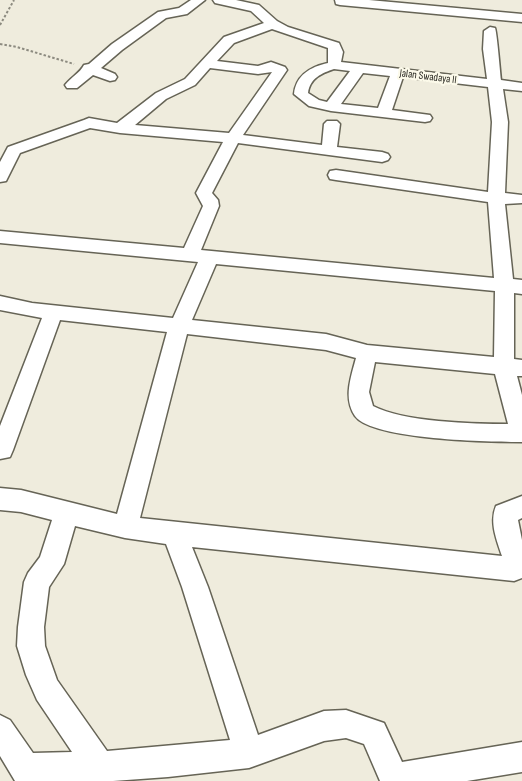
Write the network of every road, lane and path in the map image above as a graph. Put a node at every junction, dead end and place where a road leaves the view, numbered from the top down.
1 (14, 0) edge
2 (199, 0) edge
3 (219, 0) edge
4 (338, 0) edge
5 (260, 4) edge
6 (522, 18) edge
7 (272, 24) junction
8 (0, 25) edge
9 (490, 31) dead end
10 (0, 44) edge
11 (208, 64) junction
12 (334, 65) junction
13 (89, 68) junction
14 (359, 68) junction
15 (398, 73) junction
16 (110, 77) dead end
17 (72, 85) dead end
18 (495, 85) junction
19 (522, 87) edge
20 (332, 107) junction
21 (383, 114) junction
22 (425, 118) dead end
23 (332, 124) dead end
24 (120, 128) junction
25 (233, 138) junction
26 (7, 149) edge
27 (329, 150) junction
28 (382, 157) dead end
29 (336, 176) dead end
30 (0, 177) edge
31 (496, 198) junction
32 (518, 199) dead end
33 (0, 237) edge
34 (190, 255) junction
35 (210, 257) junction
36 (513, 286) edge
37 (0, 303) edge
38 (514, 306) edge
39 (54, 312) junction
40 (180, 326) junction
41 (367, 353) junction
42 (513, 368) edge
43 (522, 433) edge
44 (2, 450) dead end
45 (0, 499) edge
46 (522, 507) edge
47 (67, 512) junction
48 (125, 527) junction
49 (175, 534) junction
50 (0, 730) edge
51 (249, 753) junction
52 (522, 757) edge
53 (117, 771) edge
54 (28, 774) edge
55 (395, 780) edge

1 - 8 path
2 - 13 street
3 - 5 street
4 - 6 street
5 - 7 street
7 - 11 street
7 - 12 street
9 - 18 street
10 - 13 path
11 - 24 street
11 - 25 street
12 - 14 street, Jalan Swadaya II
12 - 20 street
13 - 16 street
13 - 17 street
14 - 15 street, Jalan Swadaya II
14 - 20 street
15 - 18 street, Jalan Swadaya II
15 - 21 street
18 - 19 street, Jalan Swadaya II
18 - 31 street
20 - 21 street
21 - 22 street
23 - 27 street
24 - 25 street
24 - 26 street
25 - 27 street
25 - 34 street
26 - 30 street
27 - 28 street
29 - 31 street
31 - 32 street
31 - 36 street
33 - 34 street
34 - 35 street
35 - 36 street
35 - 40 street
36 - 38 street
37 - 39 street
38 - 42 street
39 - 40 street
39 - 44 street
40 - 41 street
40 - 48 street
41 - 42 street
41 - 43 street
42 - 43 street
45 - 47 street
46 - 49 street
47 - 48 street
47 - 53 street
48 - 49 street
49 - 51 street
50 - 54 street
51 - 53 street
51 - 55 street
52 - 55 street
53 - 54 street

